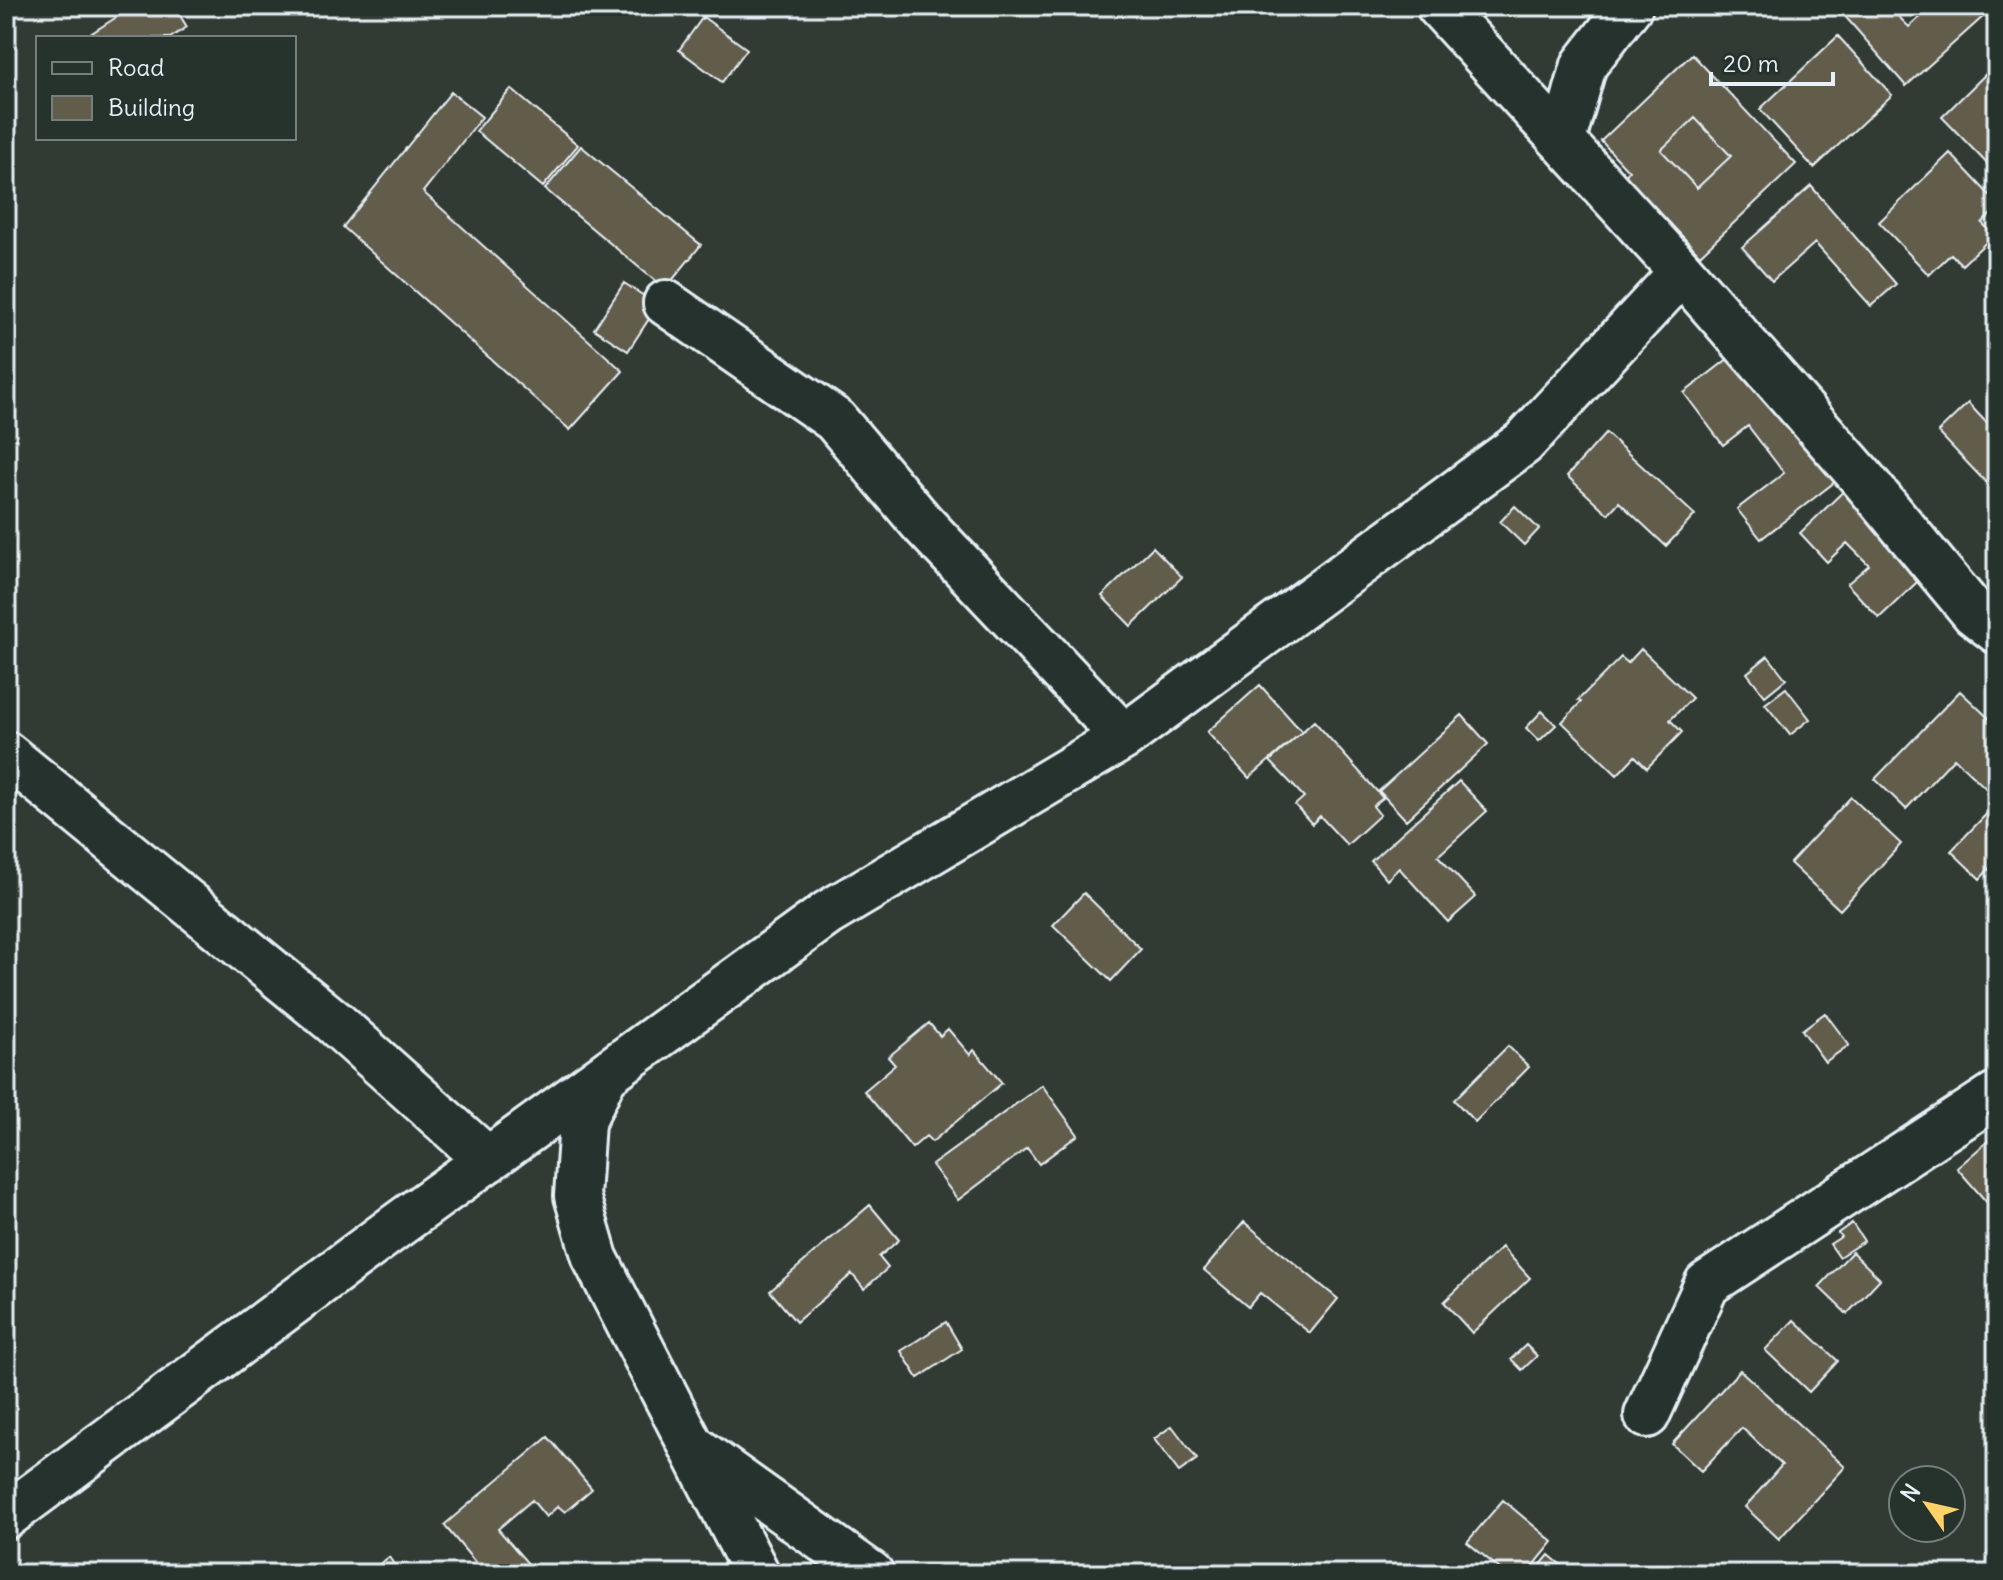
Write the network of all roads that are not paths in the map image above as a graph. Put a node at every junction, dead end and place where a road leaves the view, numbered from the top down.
1 (1439, 6) edge
2 (1630, 6) edge
3 (1563, 140) junction
4 (1682, 272) junction
5 (666, 303) dead end
6 (1997, 631) edge
7 (1124, 737) junction
8 (6, 754) edge
9 (605, 1075) junction
10 (1997, 1094) edge
11 (488, 1160) junction
12 (1647, 1415) dead end
13 (693, 1447) junction
14 (6, 1516) edge
15 (757, 1574) edge
16 (871, 1574) edge

1 - 3 street
2 - 3 street
3 - 4 street
4 - 6 street
4 - 7 street
5 - 7 street
7 - 9 street
8 - 11 street
9 - 11 street
9 - 13 street
10 - 12 street
11 - 14 street
13 - 15 street
13 - 16 street

